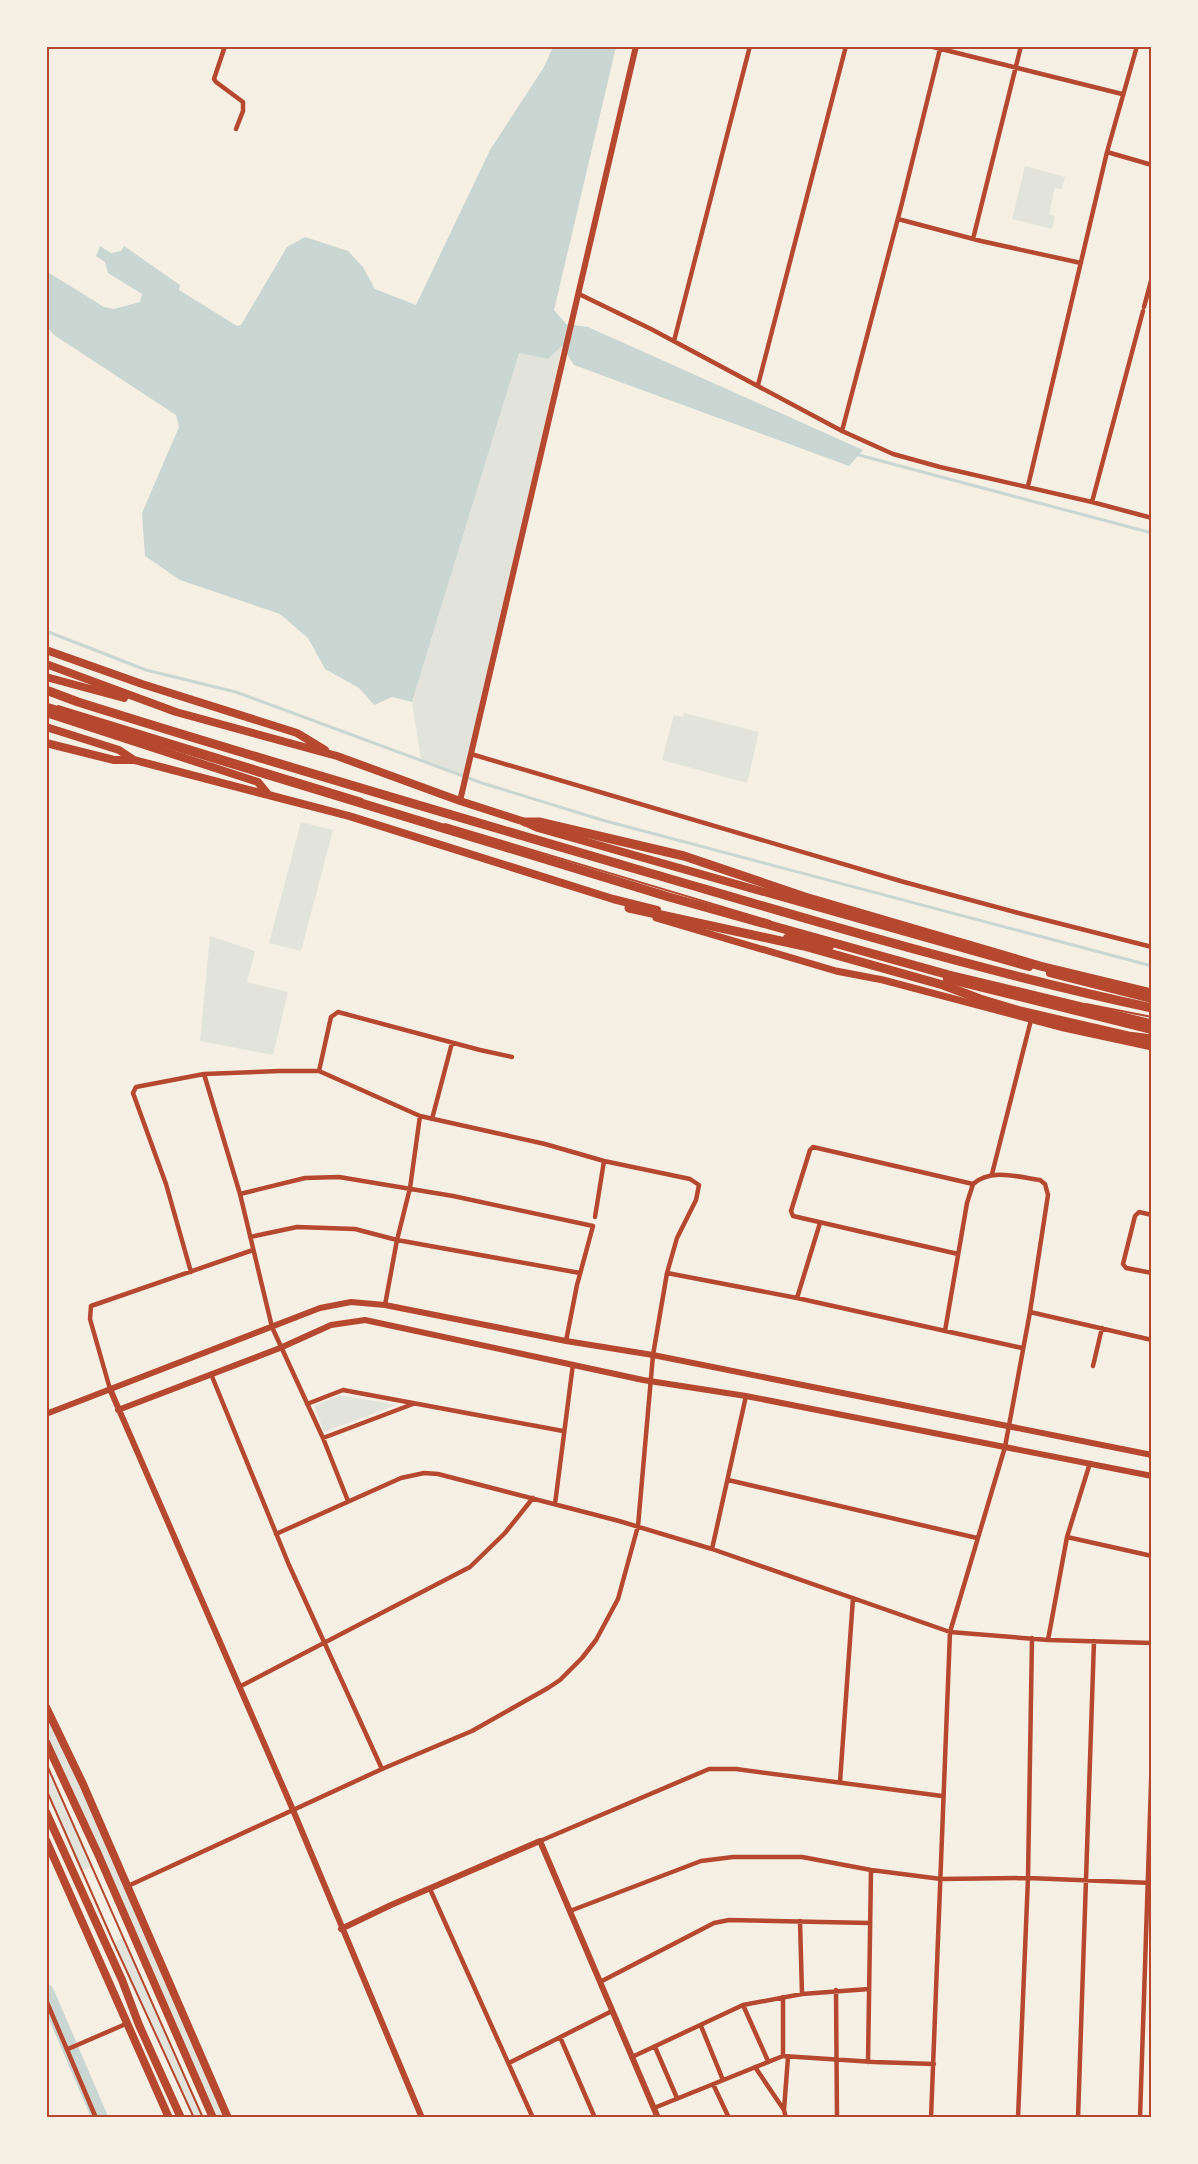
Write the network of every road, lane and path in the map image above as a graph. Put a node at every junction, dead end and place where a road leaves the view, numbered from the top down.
1 (225, 46) edge
2 (636, 46) edge
3 (750, 46) edge
4 (846, 46) edge
5 (929, 46) edge
6 (959, 46) edge
7 (1021, 46) edge
8 (1137, 46) edge
9 (940, 49) junction
10 (958, 53) junction
11 (1016, 68) junction
12 (1122, 94) junction
13 (236, 129) dead end
14 (1107, 152) junction
15 (1152, 165) edge
16 (898, 219) junction
17 (973, 239) junction
18 (1080, 263) junction
19 (1152, 277) edge
20 (579, 294) junction
21 (674, 341) junction
22 (758, 385) junction
23 (842, 431) junction
24 (1028, 486) junction
25 (1092, 502) junction
26 (1152, 518) edge
27 (46, 650) edge
28 (46, 664) edge
29 (46, 677) edge
30 (46, 691) edge
31 (46, 705) edge
32 (176, 712) junction
33 (46, 713) edge
34 (46, 727) edge
35 (46, 743) edge
36 (471, 755) junction
37 (337, 756) junction
38 (135, 760) junction
39 (267, 793) junction
40 (461, 797) junction
41 (525, 822) junction
42 (618, 901) junction
43 (629, 908) junction
44 (1152, 946) edge
45 (1152, 993) edge
46 (1122, 995) junction
47 (1152, 999) edge
48 (1152, 1006) edge
49 (1119, 1011) junction
50 (1152, 1017) edge
51 (1031, 1020) junction
52 (1116, 1022) junction
53 (1152, 1024) edge
54 (1152, 1030) edge
55 (1152, 1039) edge
56 (452, 1043) junction
57 (1152, 1047) edge
58 (512, 1057) dead end
59 (319, 1071) junction
60 (204, 1074) junction
61 (420, 1116) junction
62 (432, 1119) junction
63 (604, 1161) junction
64 (992, 1174) junction
65 (973, 1184) junction
66 (410, 1188) junction
67 (240, 1194) junction
68 (1152, 1215) edge
69 (595, 1217) dead end
70 (820, 1223) junction
71 (250, 1238) junction
72 (397, 1240) junction
73 (253, 1250) junction
74 (958, 1254) junction
75 (191, 1272) junction
76 (580, 1273) junction
77 (667, 1273) junction
78 (1152, 1273) edge
79 (797, 1298) junction
80 (385, 1305) junction
81 (1029, 1312) junction
82 (1102, 1328) junction
83 (272, 1329) junction
84 (945, 1331) junction
85 (1152, 1340) edge
86 (566, 1341) junction
87 (279, 1346) junction
88 (1022, 1348) junction
89 (652, 1357) junction
90 (573, 1364) junction
91 (1093, 1366) dead end
92 (211, 1374) junction
93 (650, 1377) junction
94 (112, 1395) junction
95 (746, 1396) junction
96 (307, 1404) junction
97 (415, 1404) junction
98 (118, 1410) junction
99 (46, 1414) edge
100 (1008, 1430) junction
101 (563, 1431) junction
102 (322, 1438) junction
103 (1005, 1446) junction
104 (1152, 1455) edge
105 (1090, 1463) junction
106 (1152, 1476) edge
107 (728, 1480) junction
108 (533, 1498) junction
109 (348, 1501) junction
110 (555, 1504) junction
111 (638, 1526) junction
112 (276, 1534) junction
113 (1067, 1537) junction
114 (977, 1538) junction
115 (712, 1549) junction
116 (1152, 1556) edge
117 (854, 1598) junction
118 (950, 1632) junction
119 (1032, 1638) junction
120 (1048, 1640) junction
121 (325, 1641) junction
122 (1094, 1641) junction
123 (1152, 1643) edge
124 (239, 1686) junction
125 (46, 1707) edge
126 (47, 1742) edge
127 (68, 1753) junction
128 (1152, 1754) edge
129 (46, 1763) edge
130 (382, 1769) junction
131 (840, 1782) junction
132 (46, 1789) edge
133 (942, 1796) junction
134 (293, 1810) junction
135 (46, 1812) edge
136 (46, 1840) edge
137 (540, 1841) junction
138 (870, 1870) junction
139 (1028, 1878) junction
140 (940, 1879) junction
141 (1087, 1881) junction
142 (1149, 1883) edge
143 (128, 1886) junction
144 (430, 1889) junction
145 (570, 1911) junction
146 (800, 1921) junction
147 (870, 1923) junction
148 (342, 1929) junction
149 (104, 1966) junction
150 (119, 1974) junction
151 (600, 1982) junction
152 (170, 1986) junction
153 (869, 1989) junction
154 (836, 1990) junction
155 (802, 1994) junction
156 (783, 1997) junction
157 (46, 2000) edge
158 (742, 2005) junction
159 (164, 2007) junction
160 (612, 2012) junction
161 (128, 2023) junction
162 (701, 2026) junction
163 (560, 2037) junction
164 (655, 2047) junction
165 (68, 2049) junction
166 (785, 2056) junction
167 (632, 2057) junction
168 (837, 2060) junction
169 (768, 2061) junction
170 (868, 2062) junction
171 (508, 2063) junction
172 (934, 2064) junction
173 (755, 2067) junction
174 (723, 2080) junction
175 (713, 2084) junction
176 (677, 2098) junction
177 (654, 2108) junction
178 (784, 2110) junction
179 (96, 2118) edge
180 (169, 2118) edge
181 (181, 2118) edge
182 (195, 2118) edge
183 (203, 2118) edge
184 (213, 2118) edge
185 (228, 2118) edge
186 (422, 2118) edge
187 (534, 2118) edge
188 (595, 2118) edge
189 (658, 2118) edge
190 (729, 2118) edge
191 (786, 2118) edge
192 (837, 2118) edge
193 (931, 2118) edge
194 (1018, 2118) edge
195 (1078, 2118) edge
196 (1140, 2118) edge

1 - 13 street
2 - 20 street
3 - 21 street
4 - 22 street
5 - 9 street
6 - 10 street
7 - 11 street
8 - 12 street
9 - 10 street
9 - 16 street
10 - 11 street
11 - 12 street
11 - 17 street
12 - 14 street
14 - 15 street
14 - 18 street
16 - 17 street
16 - 23 street
17 - 18 street
18 - 24 street
19 - 25 street
20 - 21 street
20 - 36 street
21 - 22 street
22 - 23 street
23 - 24 street
24 - 25 street
25 - 26 street
27 - 37 highway
28 - 32 highway
29 - 32 highway
30 - 46 lane
30 - 48 highway
31 - 49 lane
31 - 53 highway
32 - 37 highway
33 - 39 highway
34 - 38 highway
35 - 38 highway
36 - 40 street
36 - 44 street
37 - 40 highway
38 - 39 highway
39 - 42 highway
40 - 41 highway
41 - 45 highway
41 - 46 highway
42 - 43 main road
42 - 52 highway
43 - 51 main road
43 - 55 highway
46 - 47 highway
46 - 48 lane
46 - 49 highway
49 - 50 lane
49 - 52 highway
51 - 57 main road
51 - 64 street
52 - 54 highway
56 - 58 street
56 - 59 street
56 - 62 street
59 - 60 street
59 - 61 street
60 - 67 street
60 - 75 street
61 - 62 street
61 - 66 street
62 - 63 street
63 - 69 street
63 - 77 street
64 - 65 street
64 - 81 street
65 - 70 street
65 - 74 street
66 - 67 street
66 - 72 street
66 - 76 street
67 - 71 street
68 - 78 street
70 - 74 street
70 - 79 street
71 - 72 street
71 - 73 street
72 - 76 street
72 - 80 street
73 - 75 street
73 - 83 street
74 - 84 street
75 - 94 street
76 - 86 street
77 - 79 street
77 - 89 street
79 - 84 street
80 - 83 street
80 - 86 street
81 - 82 street
81 - 88 street
82 - 85 street
82 - 91 street
83 - 87 street
83 - 94 street
84 - 88 street
86 - 89 street
87 - 90 street
87 - 92 street
87 - 96 street
88 - 100 street
89 - 93 street
89 - 100 street
90 - 93 street
90 - 101 street
92 - 98 street
92 - 112 street
93 - 95 street
93 - 111 street
94 - 98 street
94 - 99 street
95 - 103 street
95 - 107 street
96 - 97 street
96 - 102 street
97 - 101 street
97 - 102 street
98 - 124 street
100 - 103 street
100 - 104 street
101 - 110 street
102 - 109 street
103 - 105 street
103 - 114 street
105 - 106 street
105 - 113 street
107 - 114 street
107 - 115 street
108 - 109 street
108 - 110 street
108 - 121 street
109 - 112 street
110 - 111 street
111 - 115 street
111 - 130 street
112 - 121 street
113 - 116 street
113 - 120 street
114 - 118 street
115 - 117 street
117 - 118 street
117 - 131 street
118 - 119 street
118 - 133 street
119 - 120 street
119 - 139 street
120 - 122 street
121 - 124 street
121 - 130 street
122 - 123 street
122 - 141 street
124 - 134 street
125 - 127 main road
126 - 127 main road
126 - 159 main road
127 - 143 main road
128 - 142 street
129 - 183 lane
130 - 134 street
131 - 133 street
131 - 137 street
132 - 182 lane
133 - 140 street
134 - 143 street
134 - 148 street
135 - 150 main road
136 - 149 main road
137 - 144 street
137 - 145 street
138 - 140 street
138 - 145 street
138 - 147 street
139 - 140 street
139 - 141 street
139 - 194 street
140 - 172 street
141 - 142 street
141 - 195 street
142 - 196 street
143 - 152 main road
144 - 148 street
144 - 171 street
145 - 151 street
146 - 147 street
146 - 151 street
146 - 155 street
147 - 153 street
148 - 186 street
149 - 150 main road
149 - 161 main road
150 - 181 main road
151 - 160 street
152 - 159 main road
152 - 185 main road
153 - 154 street
153 - 170 street
154 - 155 street
154 - 168 street
155 - 156 street
156 - 158 street
156 - 166 street
157 - 165 street
158 - 162 street
158 - 169 street
159 - 184 main road
160 - 163 street
160 - 167 street
161 - 165 street
161 - 180 main road
162 - 164 street
162 - 174 street
163 - 171 street
163 - 188 street
164 - 167 street
164 - 176 street
165 - 179 street
166 - 168 street
166 - 169 street
166 - 178 street
167 - 177 street
168 - 170 street
168 - 192 street
169 - 173 street
170 - 172 street
171 - 187 street
172 - 193 street
173 - 174 street
173 - 178 street
174 - 175 street
175 - 176 street
175 - 190 street
176 - 177 street
177 - 189 street
178 - 191 street

